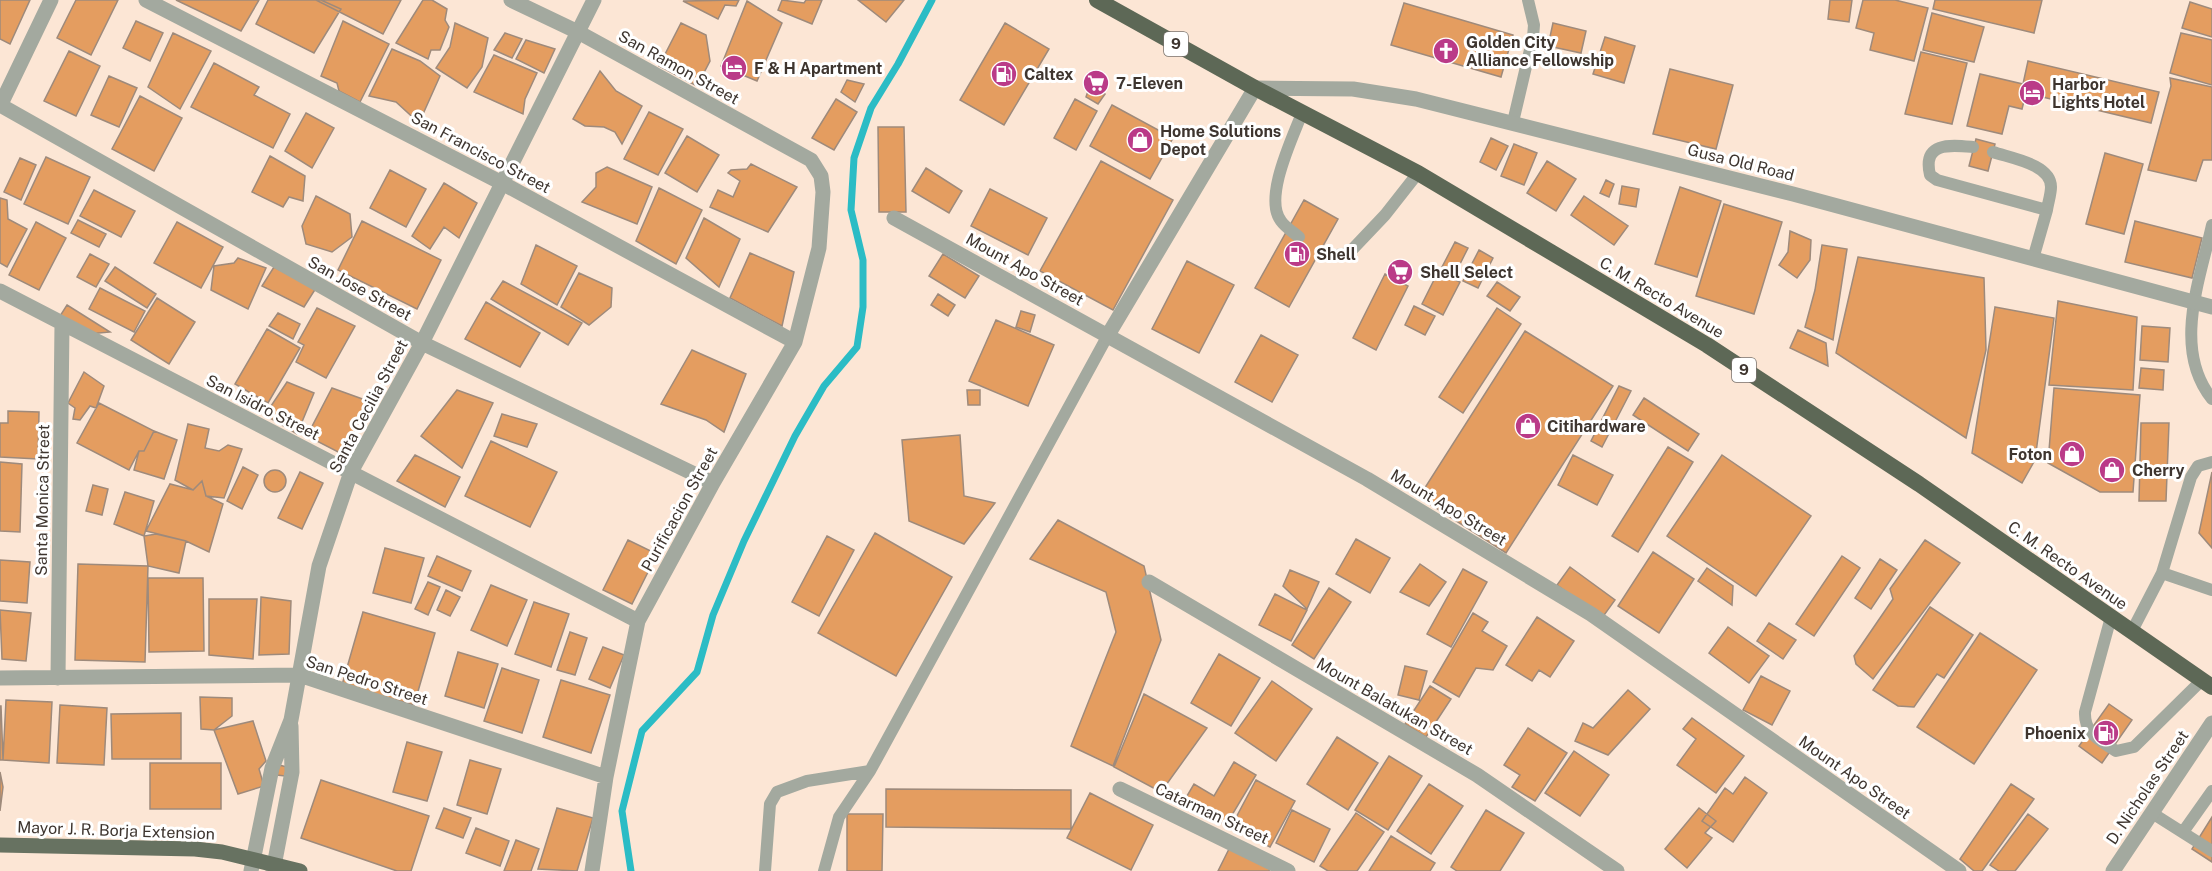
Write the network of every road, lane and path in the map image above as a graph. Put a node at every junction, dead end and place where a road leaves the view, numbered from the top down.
1 (51, 0) edge
2 (147, 0) edge
3 (511, 0) edge
4 (594, 0) edge
5 (1097, 0) edge
6 (1528, 0) edge
7 (578, 32) junction
8 (1255, 88) junction
9 (0, 106) edge
10 (1302, 113) junction
11 (1513, 122) junction
12 (1973, 147) dead end
13 (1993, 152) dead end
14 (1418, 173) junction
15 (821, 176) joint
16 (500, 182) junction
17 (2047, 210) junction
18 (894, 218) dead end
19 (2212, 225) edge
20 (1299, 237) dead end
21 (1332, 256) dead end
22 (2033, 259) junction
23 (0, 291) edge
24 (2193, 302) junction
25 (2212, 307) edge
26 (62, 323) junction
27 (1108, 335) junction
28 (795, 342) junction
29 (422, 343) junction
30 (2212, 399) edge
31 (2212, 462) edge
32 (351, 472) junction
33 (713, 483) junction
34 (2162, 573) junction
35 (1149, 582) dead end
36 (2212, 590) edge
37 (2111, 617) junction
38 (638, 621) junction
39 (2132, 631) junction
40 (299, 675) junction
41 (0, 678) edge
42 (58, 678) junction
43 (2207, 684) edge
44 (291, 720) junction
45 (2212, 723) edge
46 (870, 771) junction
47 (606, 777) junction
48 (1120, 789) dead end
49 (2212, 791) edge
50 (2152, 813) junction
51 (2183, 832) junction
52 (0, 845) edge
53 (2212, 851) edge
54 (253, 865) edge
55 (274, 867) edge
56 (300, 871) edge
57 (592, 871) edge
58 (765, 871) edge
59 (824, 871) edge
60 (1288, 871) edge
61 (1617, 871) edge
62 (1959, 871) edge
63 (2113, 871) edge

1 - 9 street
2 - 16 street, San Francisco Street
3 - 7 street, San Ramon Street
4 - 7 street, Santa Cecilia Street
5 - 8 highway, C. M. Recto Avenue / 9
6 - 11 lane
7 - 15 street, San Ramon Street
7 - 16 street, Santa Cecilia Street
8 - 10 highway, C. M. Recto Avenue / 9
8 - 11 street, Gusa Old Road
8 - 27 street
9 - 29 street, San Jose Street
10 - 14 highway, C. M. Recto Avenue / 9
10 - 20 lane
11 - 22 street, Gusa Old Road
12 - 17 lane
13 - 17 lane
14 - 21 lane
14 - 37 highway, C. M. Recto Avenue / 9
15 - 28 street, Purificacion Street
16 - 28 street, San Francisco Street
16 - 29 street, Santa Cecilia Street
17 - 22 lane
18 - 27 street, Mount Apo Street
19 - 24 lane
22 - 24 street, Gusa Old Road
23 - 26 street, San Isidro Street
24 - 25 street, Gusa Old Road
24 - 30 lane
26 - 32 street, San Isidro Street
26 - 42 street, Santa Monica Street
27 - 46 lane
27 - 62 street, Mount Apo Street
28 - 33 street, Purificacion Street
29 - 32 street, Santa Cecilia Street
29 - 33 street, San Jose Street
31 - 34 lane
32 - 38 street, San Isidro Street
32 - 40 street, Santa Cecilia Street
33 - 38 street, Purificacion Street
34 - 36 lane
34 - 39 lane
35 - 61 street, Mount Balatukan Street
37 - 39 highway, C. M. Recto Avenue / 9
37 - 43 lane
38 - 47 street, Purificacion Street
39 - 43 highway, C. M. Recto Avenue / 9
40 - 42 street, San Pedro Street
40 - 44 street, Santa Cecilia Street
40 - 47 street, San Pedro Street
41 - 42 street, San Pedro Street
44 - 54 street, Santa Cecilia Street
44 - 55 street, Santa Cecilia Street
45 - 50 street, D. Nicholas Street
46 - 58 lane
46 - 59 lane
47 - 57 street, Purificacion Street
48 - 60 street, Catarman Street
49 - 51 lane
50 - 51 lane
50 - 63 street, D. Nicholas Street
51 - 53 lane
52 - 54 main road, Mayor J. R. Borja Extension
54 - 55 main road, Mayor J. R. Borja Extension
55 - 56 main road, Mayor J. R. Borja Extension

